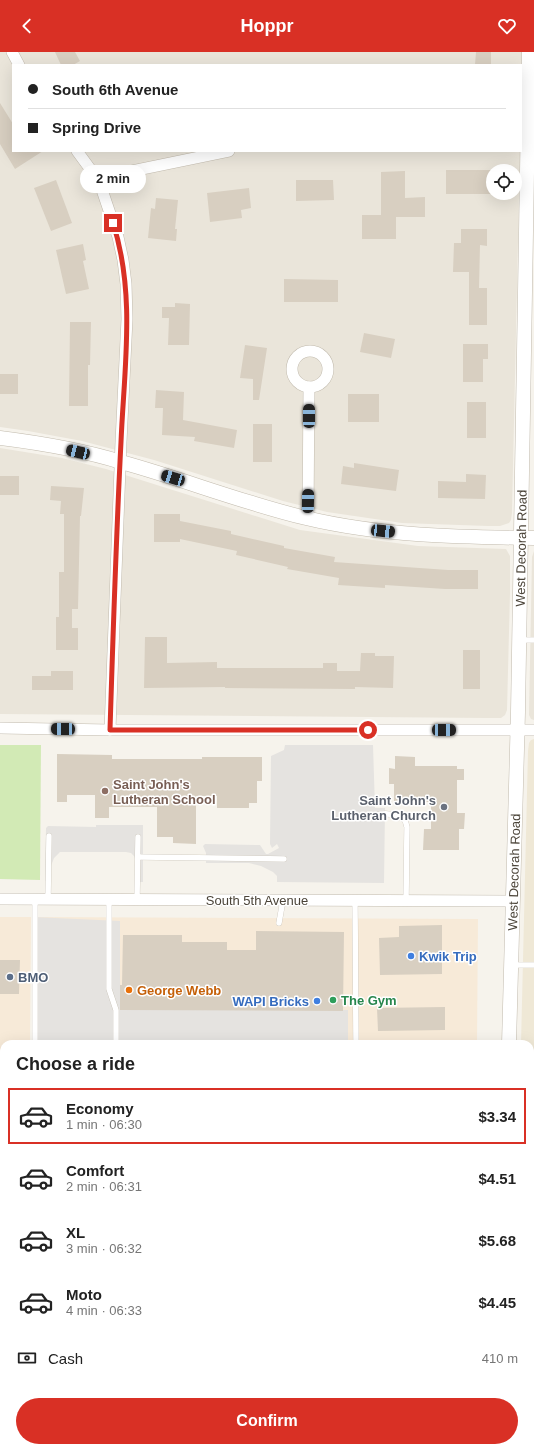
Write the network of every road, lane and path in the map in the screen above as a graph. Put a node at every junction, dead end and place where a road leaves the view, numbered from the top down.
1 (12, 52) edge
2 (529, 52) edge
3 (18, 64) edge
4 (524, 136) edge
5 (78, 152) edge
6 (224, 152) edge
7 (99, 181) junction
8 (309, 387) dead end
9 (0, 438) edge
10 (120, 461) junction
11 (308, 518) junction
12 (528, 538) edge
13 (520, 640) junction
14 (534, 640) edge
15 (0, 728) edge
16 (110, 730) junction
17 (518, 730) junction
18 (534, 730) edge
19 (372, 817) dead end
20 (48, 836) dead end
21 (138, 837) dead end
22 (138, 857) junction
23 (284, 859) dead end
24 (0, 899) edge
25 (35, 899) junction
26 (48, 899) junction
27 (109, 900) junction
28 (137, 900) junction
29 (283, 900) junction
30 (355, 901) junction
31 (406, 901) junction
32 (513, 901) junction
33 (279, 923) dead end
34 (511, 965) junction
35 (534, 965) edge
36 (35, 1040) edge
37 (116, 1040) edge
38 (356, 1040) edge
39 (509, 1040) edge

1 - 3 street
2 - 4 street, West Decorah Road
4 - 12 street, West Decorah Road
5 - 7 street
6 - 7 street
7 - 10 street
8 - 11 street
9 - 10 street
10 - 11 street
10 - 16 street
11 - 12 street
12 - 13 street, West Decorah Road
13 - 14 lane
13 - 17 street, West Decorah Road
15 - 16 street
16 - 17 street
17 - 18 street
17 - 32 street, West Decorah Road
19 - 31 lane
20 - 26 lane
21 - 22 lane
22 - 23 lane
22 - 28 lane
24 - 25 street, South 5th Avenue
25 - 26 street, South 5th Avenue
25 - 36 lane
26 - 27 street, South 5th Avenue
27 - 28 street, South 5th Avenue
27 - 37 lane
28 - 29 street, South 5th Avenue
29 - 30 street, South 5th Avenue
29 - 33 lane
30 - 31 street, South 5th Avenue
30 - 38 lane
31 - 32 street, South 5th Avenue
32 - 34 street, West Decorah Road
34 - 35 lane
34 - 39 street, West Decorah Road

